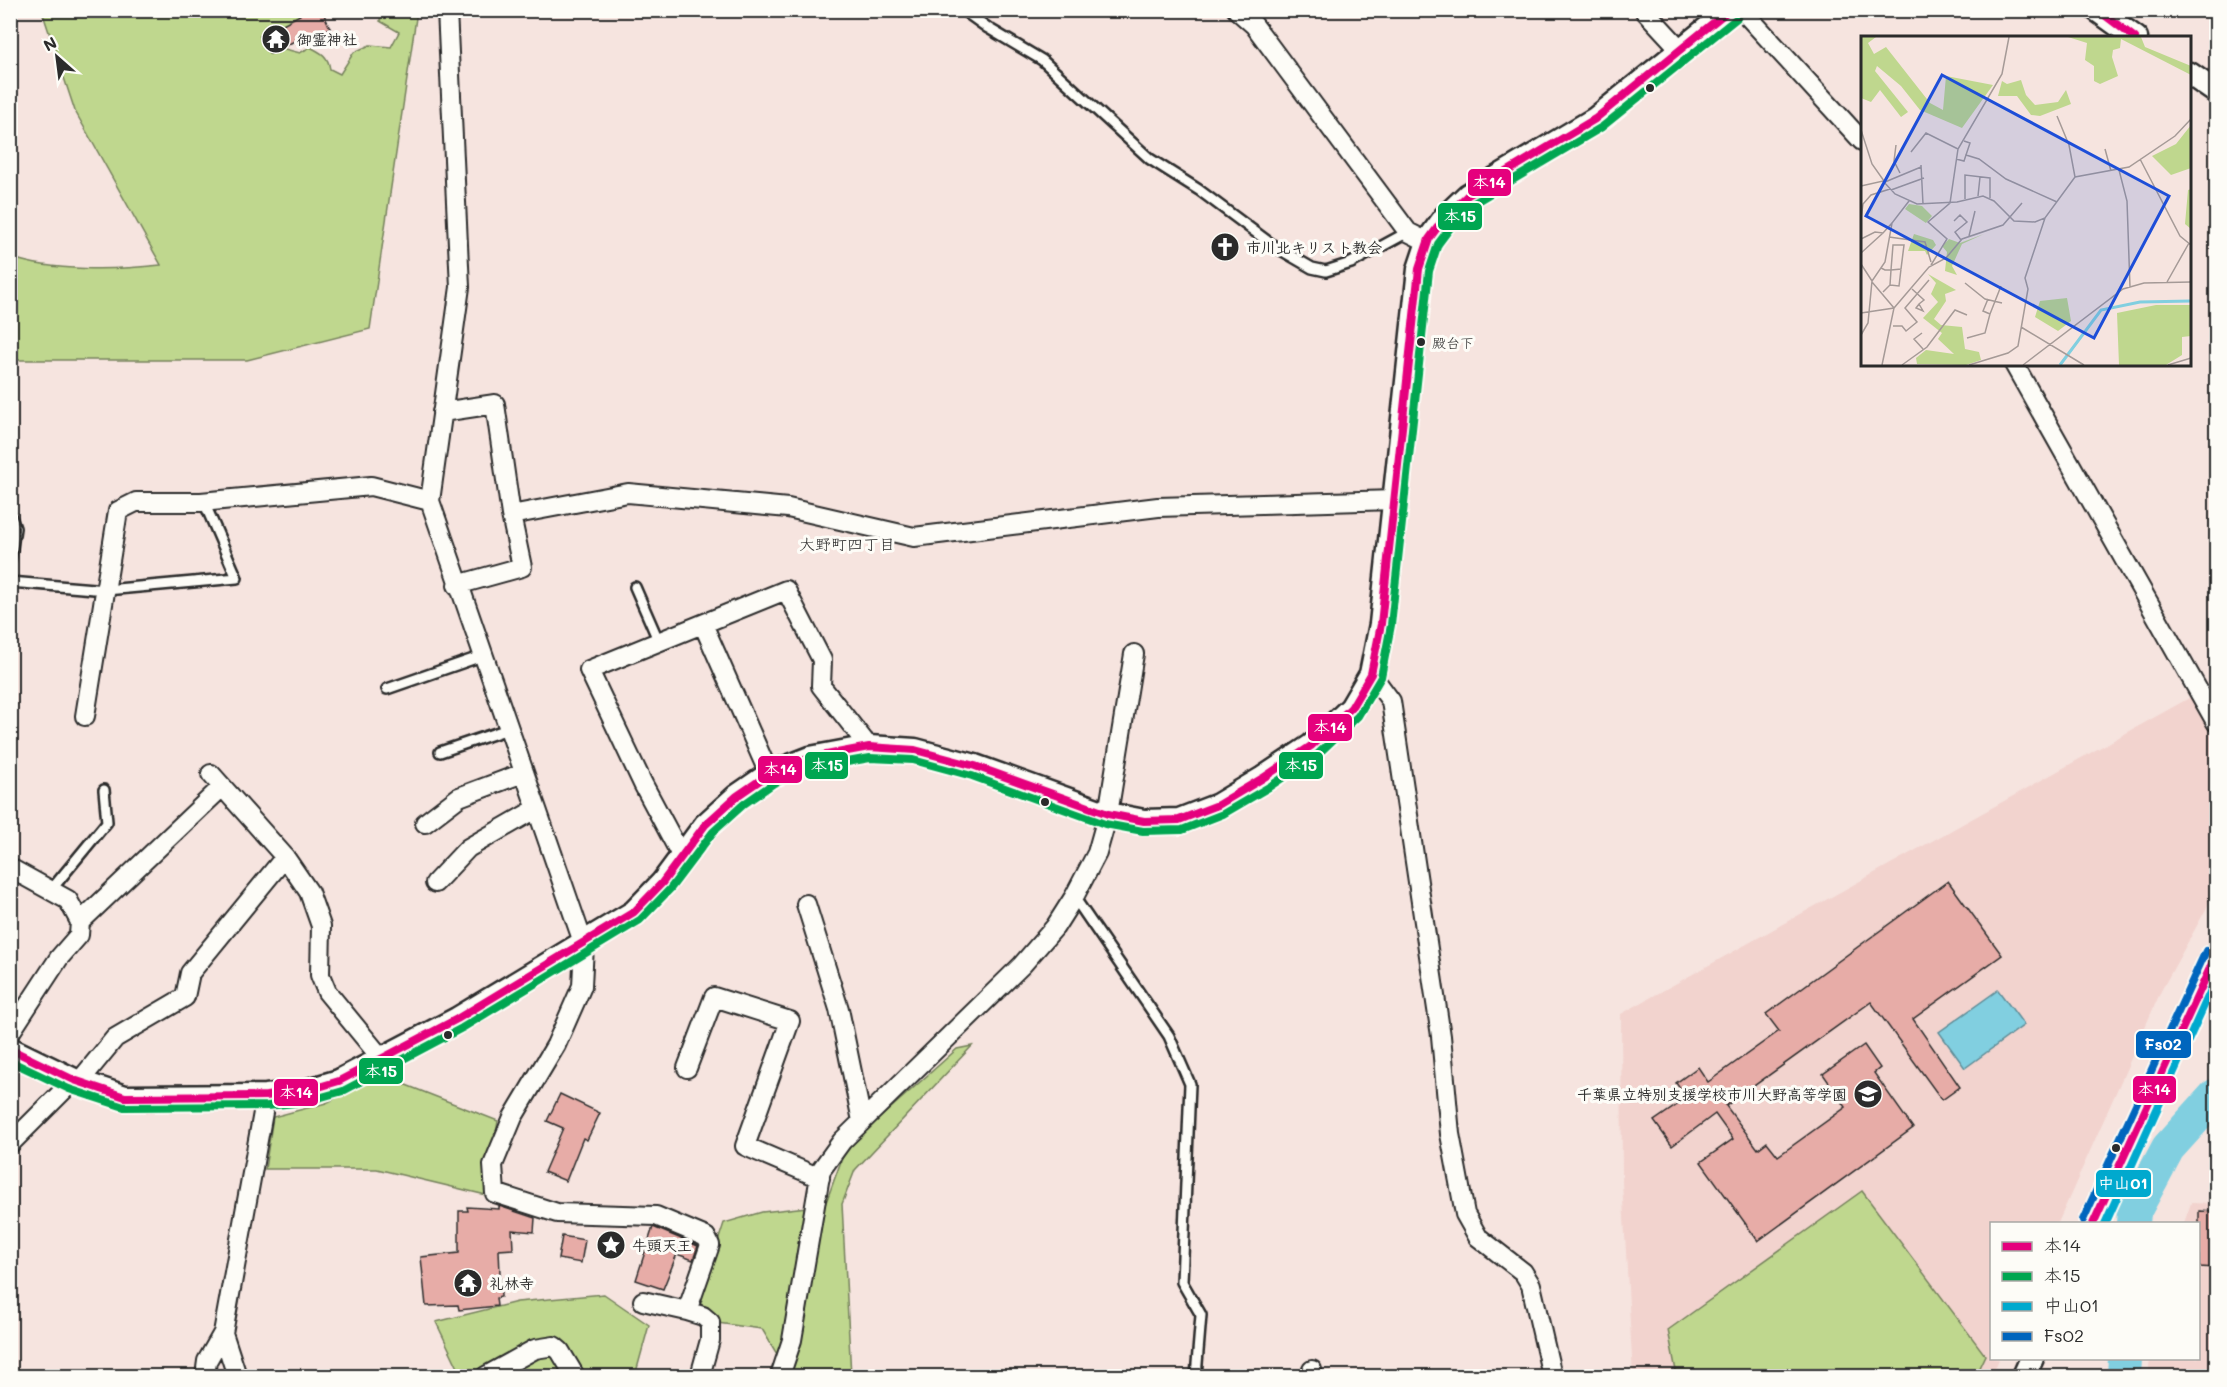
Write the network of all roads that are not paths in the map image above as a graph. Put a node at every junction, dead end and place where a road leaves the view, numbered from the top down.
1 (447, 10) edge
2 (963, 10) edge
3 (1238, 10) edge
4 (1644, 10) edge
5 (1730, 10) edge
6 (1742, 10) edge
7 (2097, 10) edge
8 (2133, 36) edge
9 (1681, 50) junction
10 (2191, 75) edge
11 (2217, 92) edge
12 (1861, 139) edge
13 (1408, 232) junction
14 (1428, 242) junction
15 (2015, 366) edge
16 (442, 412) junction
17 (1394, 500) junction
18 (430, 501) junction
19 (204, 502) junction
20 (10, 514) edge
21 (511, 515) junction
22 (11, 559) edge
23 (10, 582) edge
24 (457, 585) junction
25 (635, 587) dead end
26 (106, 590) junction
27 (703, 624) junction
28 (659, 642) junction
29 (1134, 654) dead end
30 (482, 656) junction
31 (1371, 674) junction
32 (387, 689) dead end
33 (85, 716) dead end
34 (2217, 722) edge
35 (508, 729) junction
36 (869, 747) junction
37 (440, 752) dead end
38 (523, 773) junction
39 (769, 774) junction
40 (104, 790) dead end
41 (536, 809) junction
42 (1108, 814) junction
43 (425, 823) dead end
44 (285, 857) junction
45 (682, 857) junction
46 (10, 868) edge
47 (435, 883) dead end
48 (51, 890) junction
49 (1074, 897) junction
50 (806, 904) dead end
51 (80, 922) junction
52 (584, 945) junction
53 (2217, 955) edge
54 (10, 1033) edge
55 (10, 1050) edge
56 (382, 1059) junction
57 (687, 1068) dead end
58 (77, 1081) junction
59 (266, 1096) junction
60 (862, 1121) junction
61 (10, 1144) edge
62 (820, 1178) junction
63 (2094, 1222) edge
64 (643, 1301) dead end
65 (687, 1311) junction
66 (223, 1333) junction
67 (2032, 1360) edge
68 (205, 1377) edge
69 (237, 1377) edge
70 (486, 1377) edge
71 (575, 1377) edge
72 (700, 1377) edge
73 (780, 1377) edge
74 (1196, 1377) edge
75 (1552, 1377) edge
76 (2024, 1377) edge

1 - 16 street
2 - 13 lane
3 - 13 street
4 - 9 street
5 - 9 street
6 - 12 street
7 - 8 street
9 - 14 street
10 - 11 street
13 - 14 street
14 - 17 street
15 - 34 street
16 - 18 street
16 - 21 street
17 - 21 street
17 - 31 street
18 - 19 street
18 - 24 street
19 - 26 street
19 - 26 lane
20 - 22 lane
21 - 24 street
23 - 26 lane
24 - 30 street
25 - 28 lane
26 - 33 street
27 - 28 street
27 - 36 street
27 - 39 street
28 - 45 street
29 - 42 street
30 - 32 lane
30 - 35 street
31 - 42 street
31 - 75 street
35 - 37 lane
35 - 38 street
36 - 39 street
36 - 42 street
38 - 41 street
38 - 43 street
39 - 45 street
40 - 48 lane
41 - 47 street
41 - 52 street
42 - 49 street
44 - 51 street
44 - 56 street
44 - 58 street
45 - 52 street
46 - 48 street
48 - 51 street
49 - 60 street
49 - 74 lane
50 - 60 street
51 - 54 street
52 - 56 street
52 - 65 street
53 - 63 street
55 - 58 street
56 - 59 street
57 - 62 street
58 - 59 street
58 - 61 street
59 - 66 street
60 - 62 street
62 - 73 street
64 - 65 street
65 - 72 street
66 - 68 street
66 - 69 street
67 - 76 street
70 - 71 street

